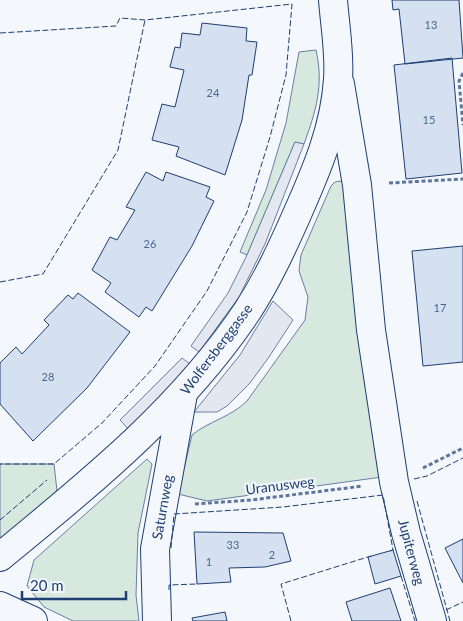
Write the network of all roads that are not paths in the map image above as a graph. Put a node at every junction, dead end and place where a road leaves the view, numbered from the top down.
1 (333, 0) edge
2 (338, 78) junction
3 (182, 394) junction
4 (394, 482) joint
5 (0, 557) edge
6 (0, 606) edge
7 (33, 621) edge
8 (157, 621) edge
9 (432, 621) edge

1 - 2 street, Wolfersberggasse
2 - 3 street, Wolfersberggasse
2 - 4 street, Wolfersberggasse
3 - 5 street, Wolfersberggasse
3 - 8 street, Saturnweg
4 - 9 street, Jupiterweg
6 - 7 street

